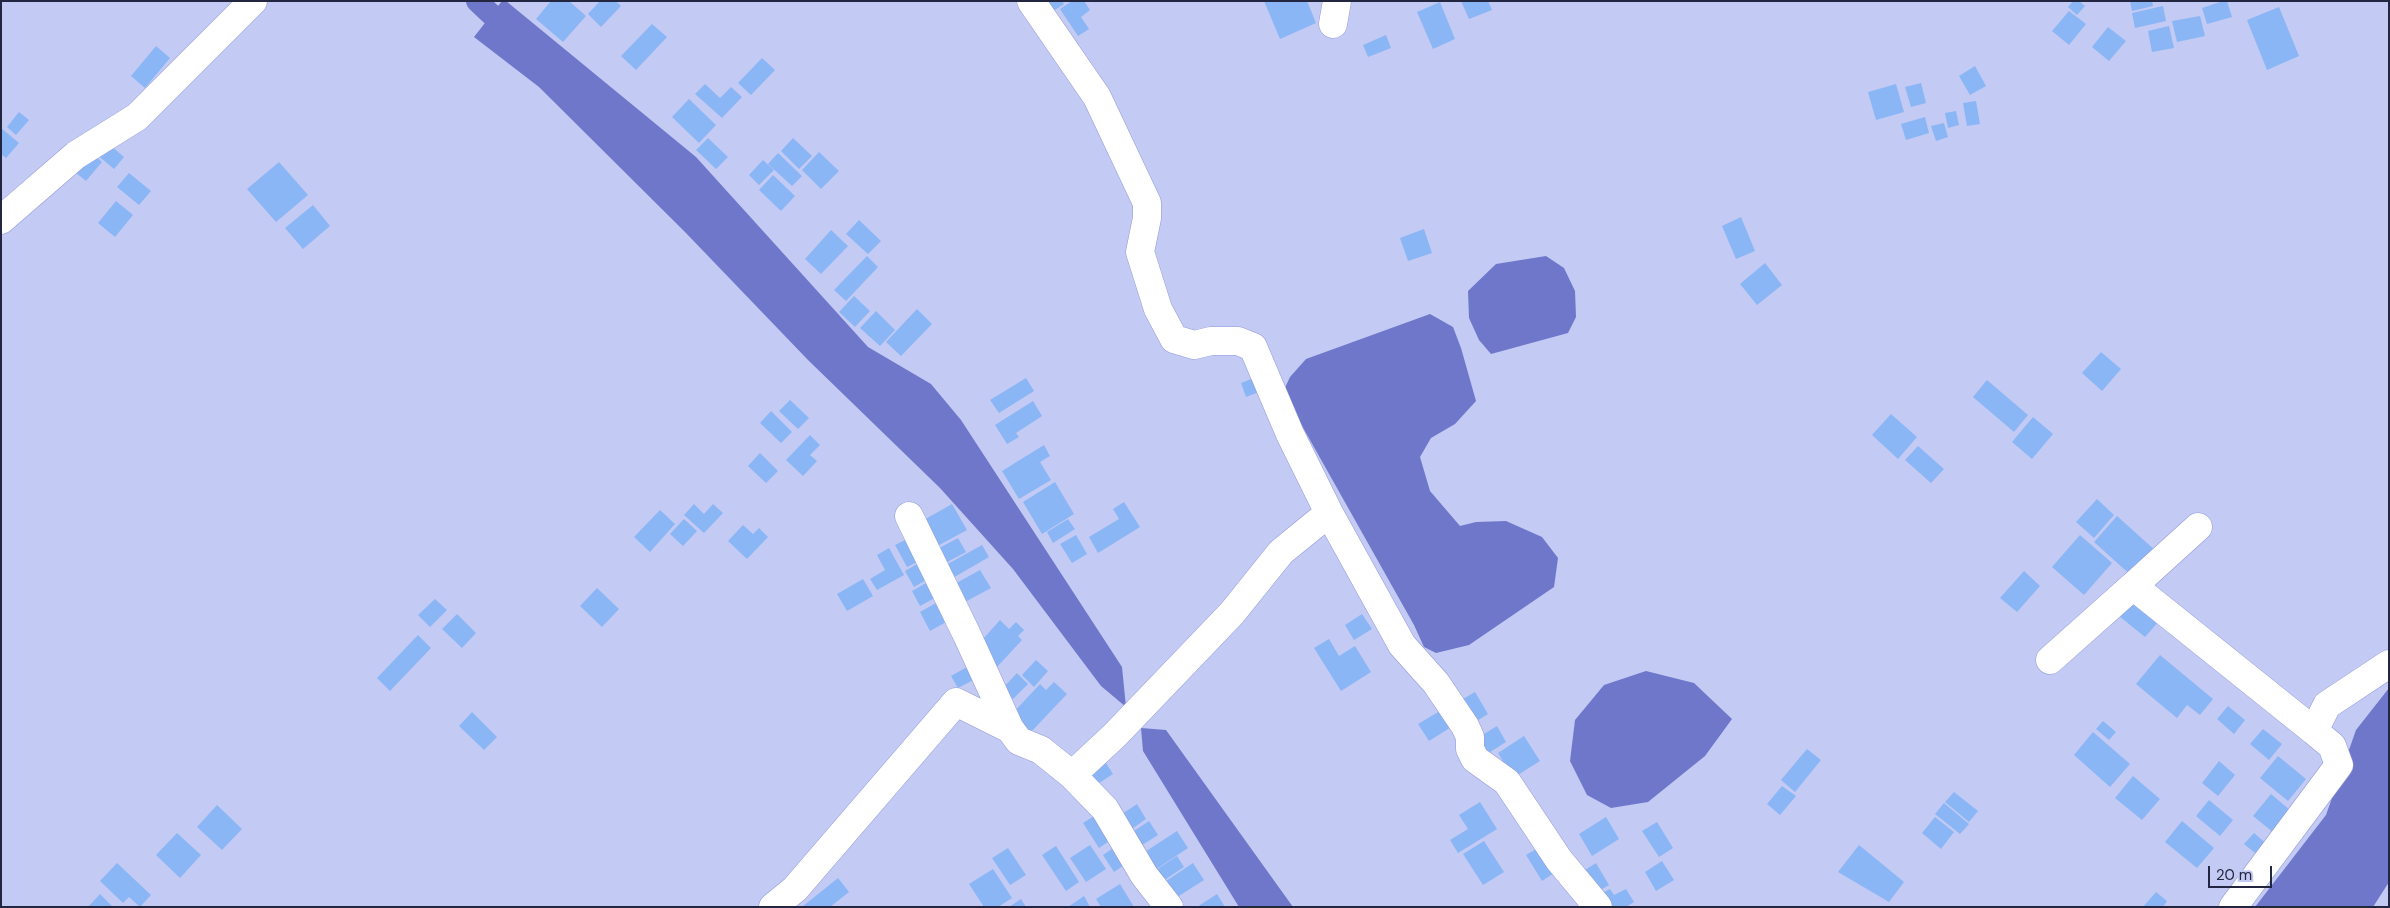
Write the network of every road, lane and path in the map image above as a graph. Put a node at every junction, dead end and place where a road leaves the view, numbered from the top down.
1 (253, 1) edge
2 (1030, 1) edge
3 (1, 220) edge
4 (1329, 513) junction
5 (909, 516) dead end
6 (2198, 527) dead end
7 (2133, 586) junction
8 (2050, 660) dead end
9 (2389, 664) edge
10 (1010, 729) junction
11 (2314, 731) junction
12 (1072, 775) junction
13 (773, 907) edge
14 (1169, 907) edge
15 (1598, 907) edge
16 (2233, 907) edge

1 - 3 street
2 - 4 street
4 - 12 street
4 - 15 street
5 - 10 street
6 - 7 street
7 - 8 street
7 - 11 street
9 - 11 street
10 - 12 street
10 - 13 street
11 - 16 street
12 - 14 street

